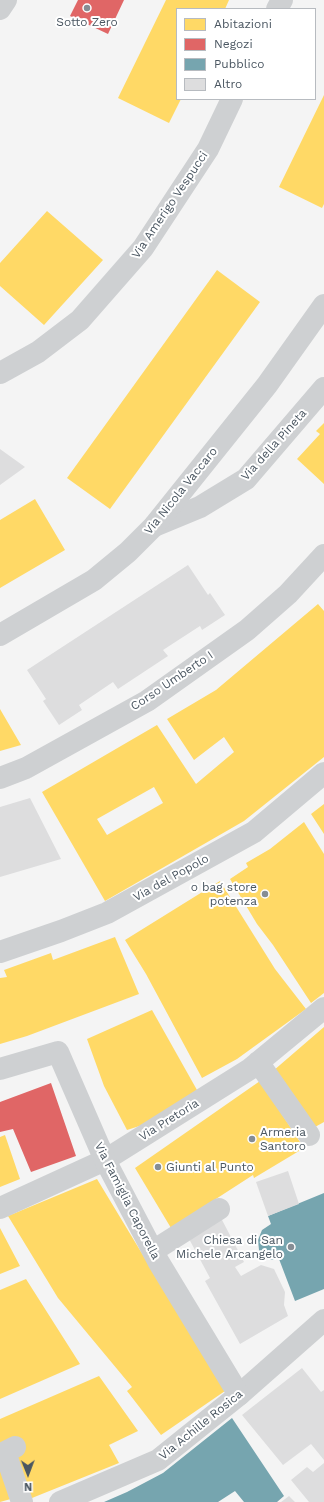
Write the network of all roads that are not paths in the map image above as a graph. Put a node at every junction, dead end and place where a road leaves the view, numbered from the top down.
1 (6, 0) edge
2 (0, 9) edge
3 (232, 100) edge
4 (324, 305) edge
5 (0, 373) edge
6 (324, 388) edge
7 (154, 526) junction
8 (324, 555) edge
9 (0, 635) edge
10 (324, 773) edge
11 (0, 778) edge
12 (0, 952) edge
13 (324, 1008) edge
14 (258, 1062) junction
15 (0, 1070) edge
16 (309, 1135) dead end
17 (104, 1160) junction
18 (0, 1208) edge
19 (219, 1209) dead end
20 (153, 1251) junction
21 (324, 1320) edge
22 (239, 1395) junction
23 (15, 1447) dead end
24 (22, 1502) edge
25 (60, 1502) edge

1 - 2 street
3 - 5 street, Via Amerigo Vespucci
4 - 7 street, Via Nicola Vaccaro
6 - 7 street, Via della Pineta
7 - 9 street, Via Nicola Vaccaro
8 - 11 street, Corso Umberto I
10 - 12 street, Via del Popolo
13 - 14 street, Via Pretoria
14 - 16 street
14 - 17 street, Via Pretoria
15 - 17 street, Via Famiglia Caporella
17 - 18 street, Via Pretoria
17 - 20 street, Via Famiglia Caporella
19 - 20 street
20 - 22 street, Via Famiglia Caporella
21 - 22 street, Via Achille Rosica
22 - 25 street, Via Achille Rosica
23 - 24 street

